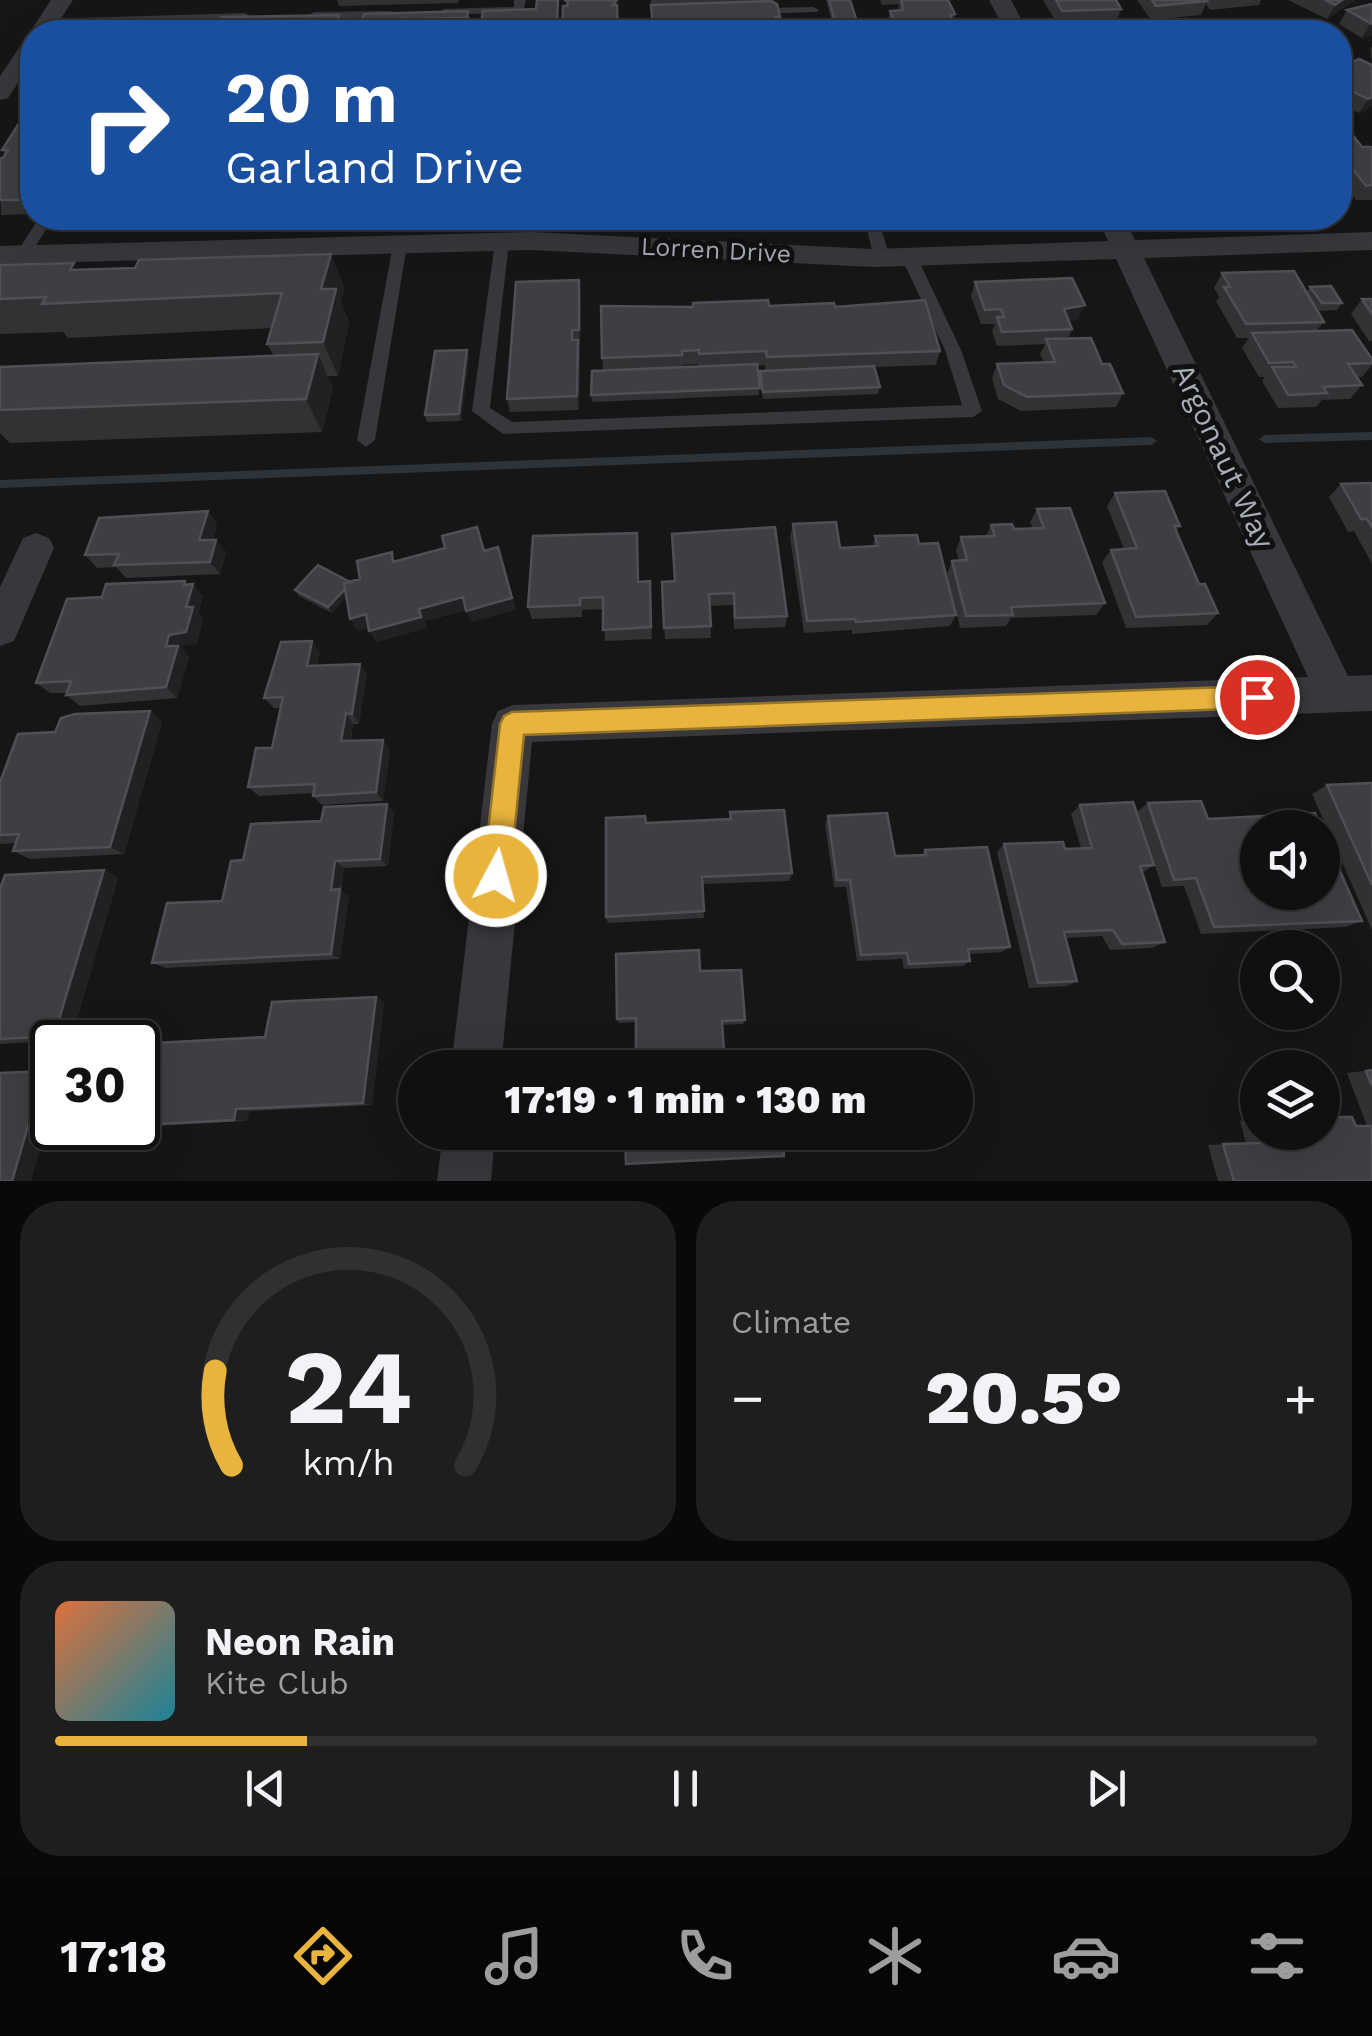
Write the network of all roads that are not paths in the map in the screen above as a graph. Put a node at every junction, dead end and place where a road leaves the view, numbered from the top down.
1 (520, 0) edge
2 (814, 10) edge
3 (745, 11) edge
4 (423, 13) edge
5 (404, 14) edge
6 (308, 16) edge
7 (269, 17) edge
8 (230, 20) edge
9 (20, 64) edge
10 (0, 93) edge
11 (35, 230) edge
12 (878, 230) edge
13 (1117, 230) edge
14 (1372, 241) edge
15 (502, 242) junction
16 (400, 245) junction
17 (1128, 251) junction
18 (12, 255) edge
19 (895, 257) junction
20 (366, 440) dead end
21 (36, 548) dead end
22 (0, 629) edge
23 (1354, 694) edge
24 (478, 1050) edge
25 (467, 1150) edge
26 (464, 1181) edge

1 - 4 lane
2 - 3 lane
5 - 6 lane
7 - 8 lane
9 - 10 street
11 - 18 lane
12 - 19 lane
13 - 17 street, Argonaut Way
14 - 17 street, Lorren Drive
15 - 16 street, Lorren Drive
15 - 19 street, Lorren Drive
15 - 19 lane
16 - 18 street, Lorren Drive
16 - 20 lane
17 - 19 street, Lorren Drive
17 - 23 street, Argonaut Way
21 - 22 street
23 - 24 street
25 - 26 street

